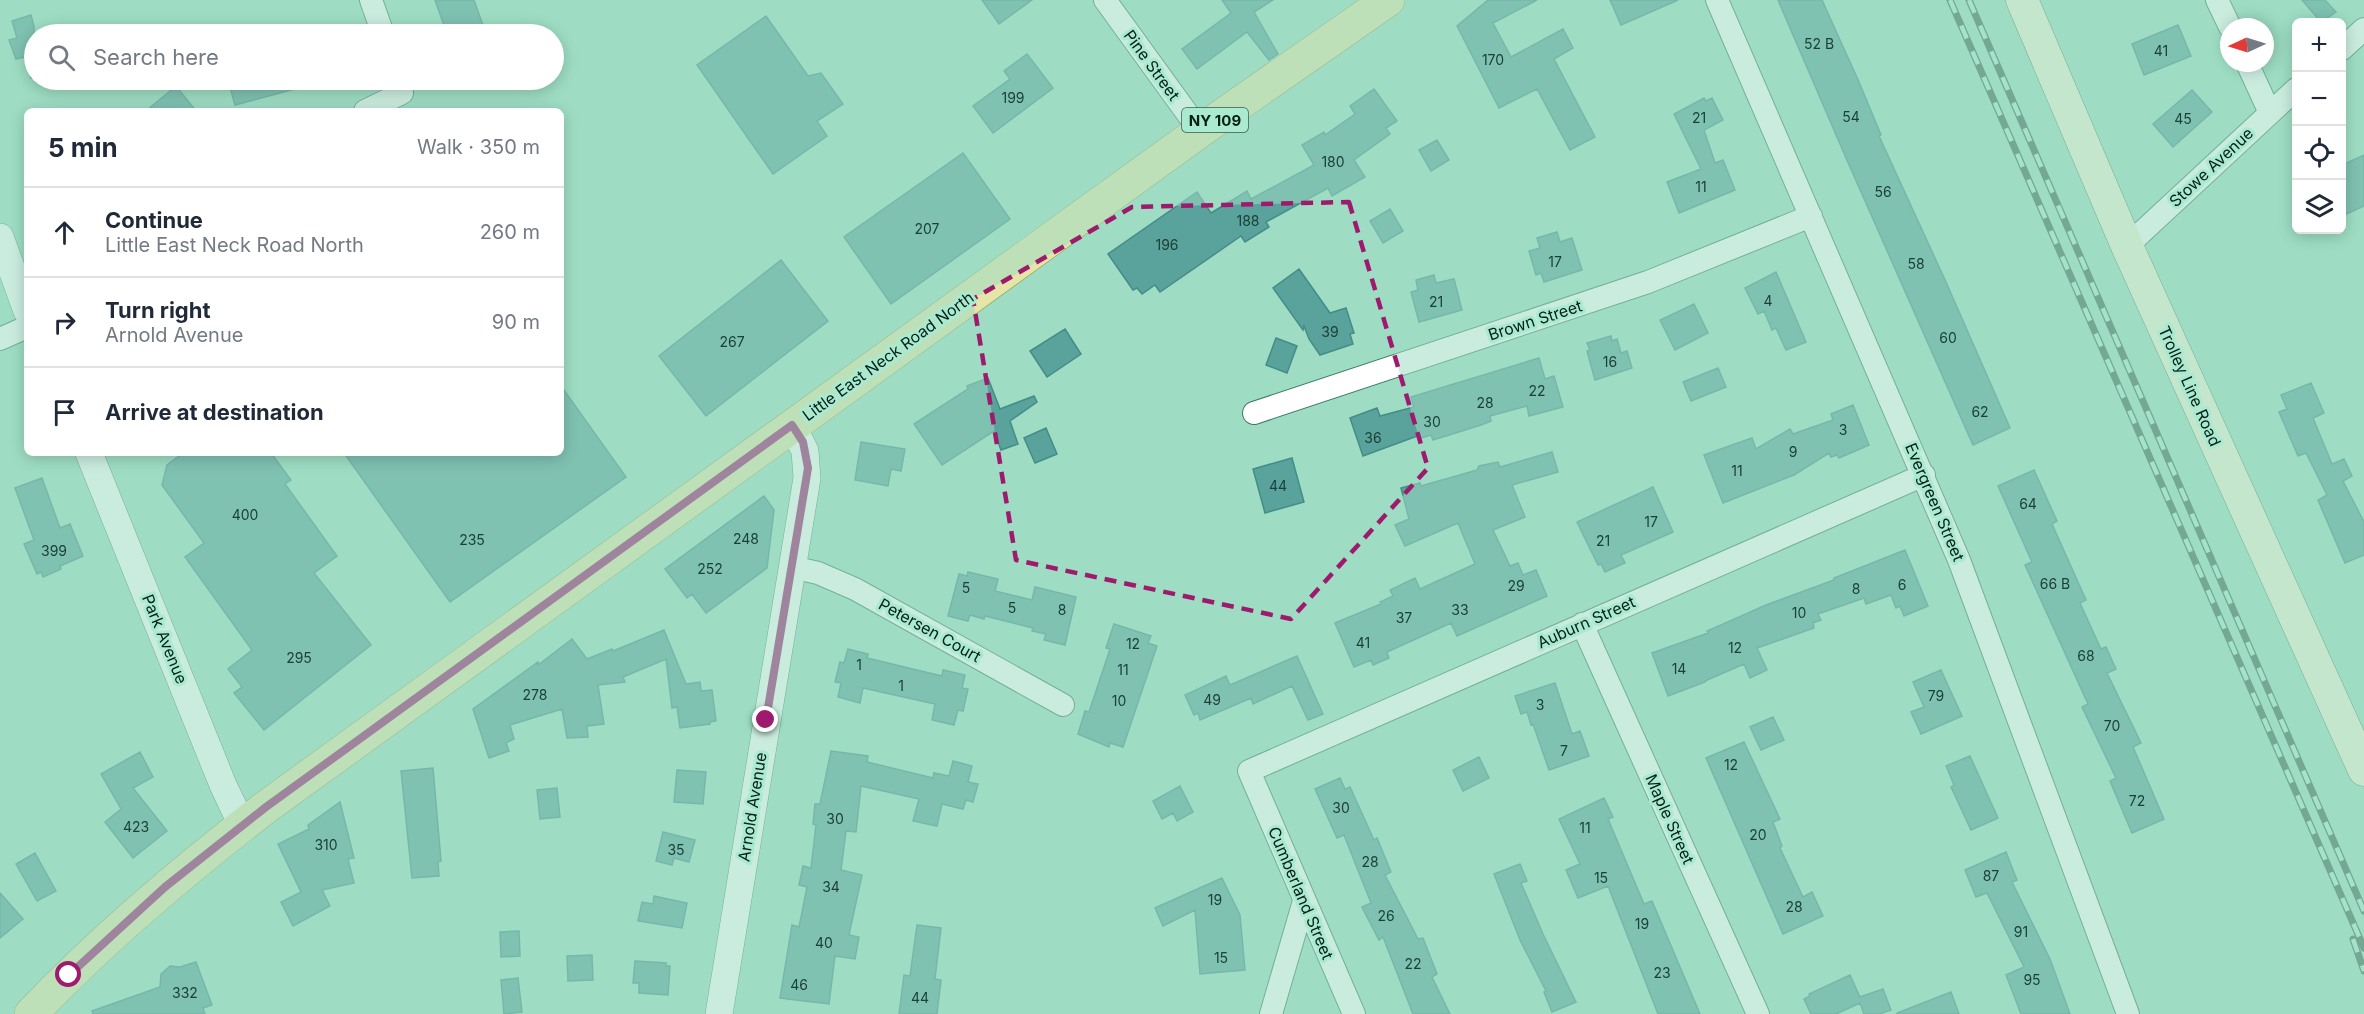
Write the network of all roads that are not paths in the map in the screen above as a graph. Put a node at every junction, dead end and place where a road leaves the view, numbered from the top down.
1 (371, 0) edge
2 (1105, 0) edge
3 (1388, 0) edge
4 (1717, 0) edge
5 (2022, 0) edge
6 (2217, 0) edge
7 (2226, 18) edge
8 (379, 24) edge
9 (2364, 28) edge
10 (2346, 45) edge
11 (2251, 72) edge
12 (394, 90) edge
13 (2292, 93) edge
14 (369, 108) edge
15 (2270, 113) junction
16 (1200, 130) junction
17 (1811, 216) junction
18 (0, 237) edge
19 (2127, 246) junction
20 (24, 303) edge
21 (24, 328) edge
22 (0, 339) edge
23 (1254, 413) dead end
24 (792, 425) junction
25 (90, 456) edge
26 (1924, 475) junction
27 (792, 567) junction
28 (1581, 624) junction
29 (1063, 705) dead end
30 (2364, 770) edge
31 (1250, 771) joint
32 (242, 825) junction
33 (1304, 901) junction
34 (31, 1014) edge
35 (719, 1014) edge
36 (1271, 1014) edge
37 (1354, 1014) edge
38 (1758, 1014) edge
39 (2128, 1014) edge

1 - 8 street
2 - 16 street, Pine Street
3 - 16 main road, Little East Neck Road North / NY 109
4 - 17 street, Evergreen Street
5 - 19 main road, Trolley Line Road
6 - 7 street
9 - 10 street
11 - 15 street
12 - 14 street
13 - 15 street, Stowe Avenue
15 - 19 street, Stowe Avenue
16 - 24 main road, Little East Neck Road North / NY 109
17 - 23 street, Brown Street
17 - 26 street, Evergreen Street
18 - 20 street
19 - 30 main road, Trolley Line Road
21 - 22 street
24 - 27 street, Arnold Avenue
24 - 32 main road, Little East Neck Road North / NY 109
25 - 32 street, Park Avenue
26 - 28 street, Auburn Street
26 - 39 street, Evergreen Street
27 - 29 street, Petersen Court
27 - 35 street, Arnold Avenue
28 - 31 street, Auburn Street
28 - 38 street, Maple Street
31 - 33 street, Cumberland Street
32 - 34 main road, Little East Neck Road North / NY 109
33 - 36 street
33 - 37 street, Cumberland Street

